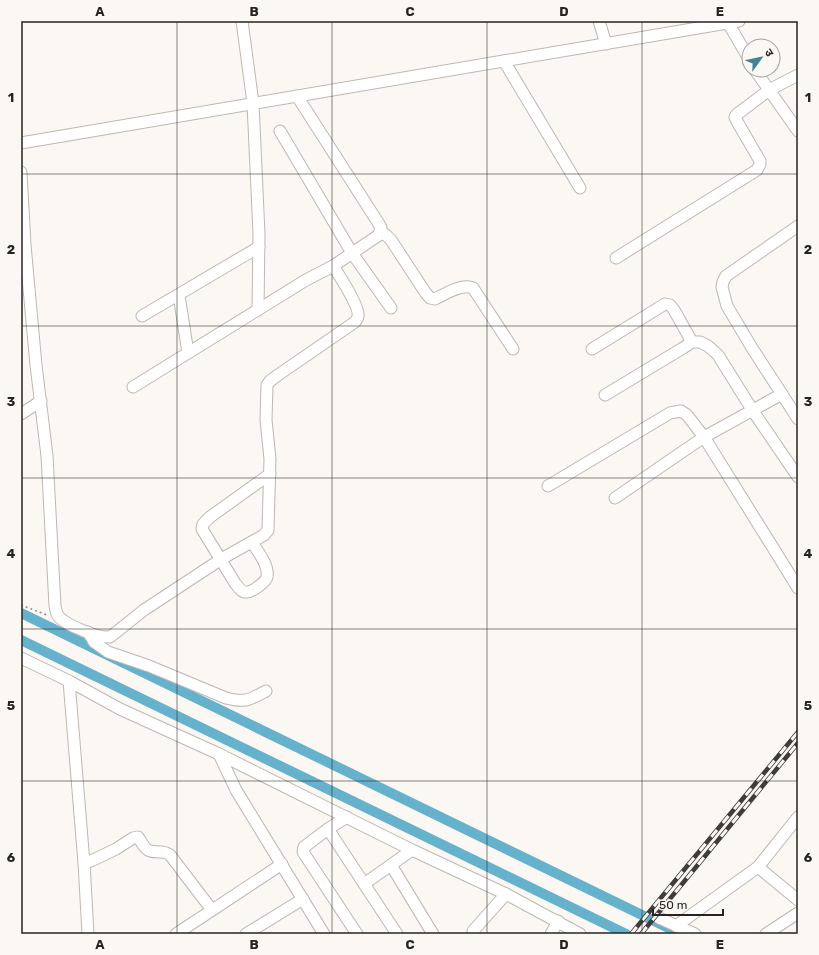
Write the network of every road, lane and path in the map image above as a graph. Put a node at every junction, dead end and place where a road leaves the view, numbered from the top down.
1 (242, 21) edge
2 (599, 21) edge
3 (732, 22) edge
4 (741, 42) edge
5 (606, 44) junction
6 (504, 61) junction
7 (798, 75) edge
8 (761, 78) edge
9 (769, 90) junction
10 (298, 96) junction
11 (254, 104) junction
12 (280, 131) dead end
13 (798, 131) edge
14 (21, 143) edge
15 (21, 172) edge
16 (580, 188) dead end
17 (798, 226) edge
18 (380, 231) junction
19 (259, 247) junction
20 (352, 253) junction
21 (616, 258) dead end
22 (333, 266) junction
23 (179, 294) junction
24 (391, 308) dead end
25 (258, 310) junction
26 (142, 316) dead end
27 (692, 342) junction
28 (513, 349) dead end
29 (592, 349) dead end
30 (188, 353) junction
31 (133, 387) dead end
32 (782, 394) junction
33 (605, 395) dead end
34 (41, 402) junction
35 (753, 411) junction
36 (21, 414) edge
37 (798, 420) edge
38 (704, 437) junction
39 (270, 474) junction
40 (798, 477) edge
41 (548, 486) dead end
42 (615, 498) dead end
43 (252, 542) junction
44 (220, 560) junction
45 (798, 588) edge
46 (21, 605) edge
47 (58, 616) junction
48 (88, 632) junction
49 (21, 658) edge
50 (69, 681) junction
51 (266, 690) dead end
52 (219, 754) junction
53 (347, 817) junction
54 (798, 817) edge
55 (328, 829) junction
56 (412, 850) junction
57 (84, 862) junction
58 (282, 864) junction
59 (391, 865) junction
60 (758, 867) junction
61 (364, 884) junction
62 (506, 894) junction
63 (303, 899) junction
64 (798, 900) edge
65 (212, 910) junction
66 (798, 913) edge
67 (659, 918) dead end
68 (558, 921) junction
69 (676, 926) junction
70 (472, 931) dead end
71 (88, 934) edge
72 (176, 934) edge
73 (246, 934) edge
74 (324, 934) edge
75 (357, 934) edge
76 (397, 934) edge
77 (433, 934) edge
78 (551, 934) edge
79 (580, 934) edge
80 (695, 934) edge
81 (766, 934) edge

1 - 11 street
2 - 5 street
3 - 4 street
3 - 5 street
5 - 6 street
6 - 10 street
6 - 16 street
7 - 9 street
8 - 9 street
9 - 13 street
9 - 21 street
10 - 11 street
10 - 18 street
11 - 14 street
11 - 19 street
12 - 20 street
15 - 34 street
17 - 32 street
18 - 20 street
18 - 28 street
19 - 23 street
19 - 25 street
20 - 22 street
20 - 24 street
22 - 25 street
22 - 39 street
23 - 26 street
23 - 30 street
25 - 30 street
27 - 29 street
27 - 33 street
27 - 35 street
30 - 31 street
32 - 35 street
32 - 37 street
34 - 36 street
34 - 47 street
35 - 38 street
35 - 40 street
38 - 41 street
38 - 42 street
38 - 45 street
39 - 43 street
39 - 44 street
43 - 44 street
43 - 44 street
44 - 48 street
46 - 47 path
47 - 48 street
48 - 51 street
49 - 50 street
50 - 52 street
50 - 57 street
52 - 53 street
52 - 58 street
53 - 55 street
53 - 56 street
54 - 60 street
55 - 61 street
55 - 75 street
56 - 59 street
56 - 62 street
57 - 65 street
57 - 71 street
58 - 63 street
58 - 65 street
59 - 61 street
59 - 77 street
60 - 64 street
60 - 69 street
61 - 76 street
62 - 68 street
62 - 70 street
63 - 73 street
63 - 74 street
65 - 72 street
66 - 81 street
67 - 69 street
68 - 78 street
68 - 79 street
69 - 80 street

